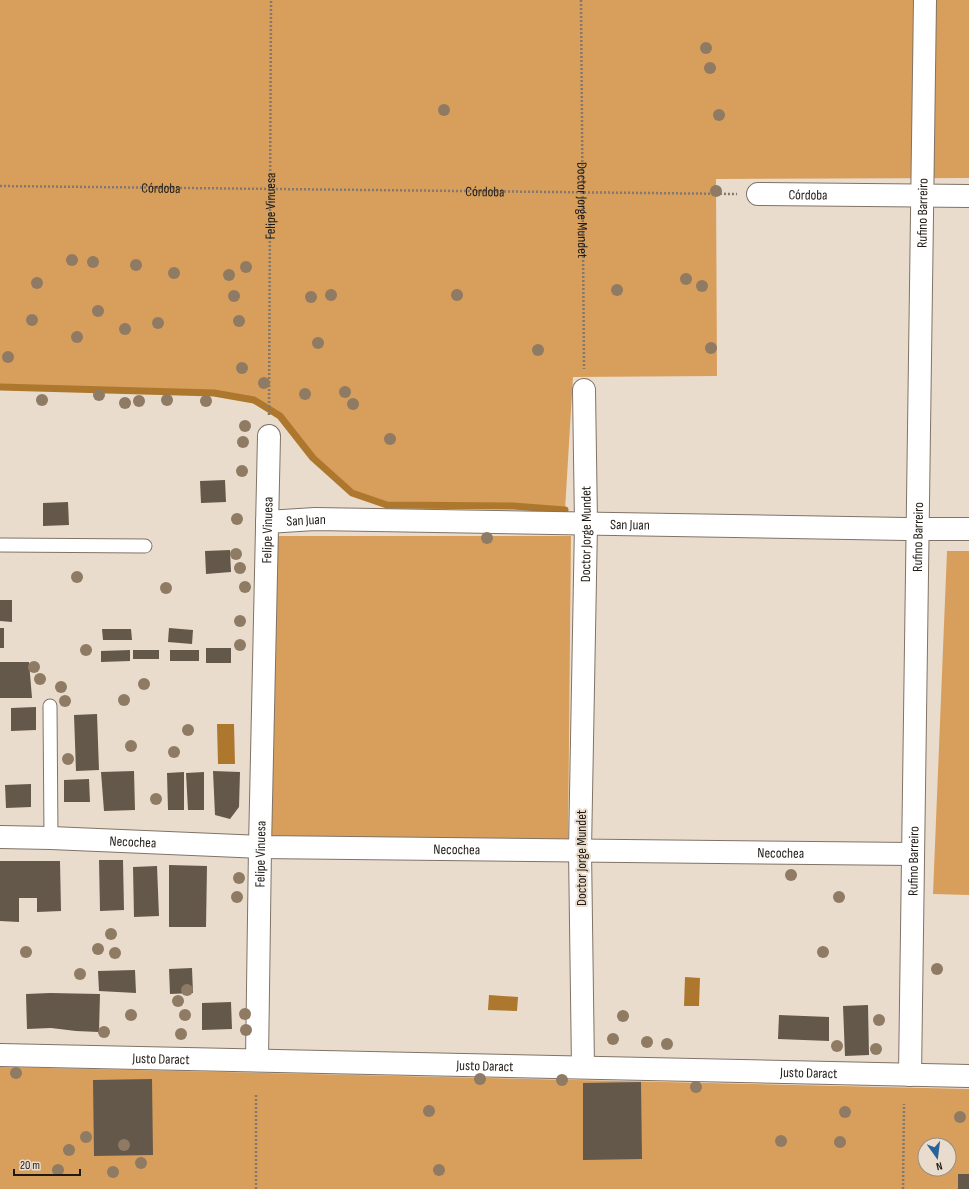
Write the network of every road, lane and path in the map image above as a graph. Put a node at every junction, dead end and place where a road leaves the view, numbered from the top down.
1 (271, 0) edge
2 (581, 0) edge
3 (926, 0) edge
4 (0, 186) edge
5 (270, 189) junction
6 (582, 192) junction
7 (758, 194) joint
8 (923, 195) junction
9 (969, 196) edge
10 (584, 390) joint
11 (269, 436) joint
12 (267, 522) junction
13 (586, 523) junction
14 (918, 529) junction
15 (969, 529) edge
16 (0, 545) edge
17 (145, 546) dead end
18 (50, 706) dead end
19 (0, 837) edge
20 (51, 838) junction
21 (260, 847) junction
22 (580, 850) junction
23 (913, 854) junction
24 (0, 1055) edge
25 (257, 1060) junction
26 (583, 1067) junction
27 (910, 1075) junction
28 (969, 1076) edge
29 (256, 1095) dead end
30 (904, 1104) dead end
31 (256, 1189) edge
32 (903, 1189) edge

1 - 5 path, Felipe Vinuesa
2 - 6 path, Doctor Jorge Mundet
3 - 8 street, Rufino Barreiro
4 - 5 path, Córdoba
5 - 6 path, Córdoba
5 - 11 path, Felipe Vinuesa
6 - 7 path, Córdoba
6 - 10 path, Doctor Jorge Mundet
7 - 8 street, Córdoba
8 - 9 street, Córdoba
8 - 14 street, Rufino Barreiro
10 - 13 street, Doctor Jorge Mundet
11 - 12 street, Felipe Vinuesa
12 - 13 street, San Juan
12 - 21 street, Felipe Vinuesa
13 - 14 street, San Juan
13 - 22 street, Doctor Jorge Mundet
14 - 15 street, San Juan
14 - 23 street, Rufino Barreiro
16 - 17 lane
18 - 20 lane
19 - 20 street, Necochea
20 - 21 street, Necochea
21 - 22 street, Necochea
21 - 25 street, Felipe Vinuesa
22 - 23 street, Necochea
22 - 26 street, Doctor Jorge Mundet
23 - 27 street, Rufino Barreiro
24 - 25 street, Justo Daract
25 - 26 street, Justo Daract
26 - 27 street, Justo Daract
27 - 28 street, Justo Daract
29 - 31 path
30 - 32 path

